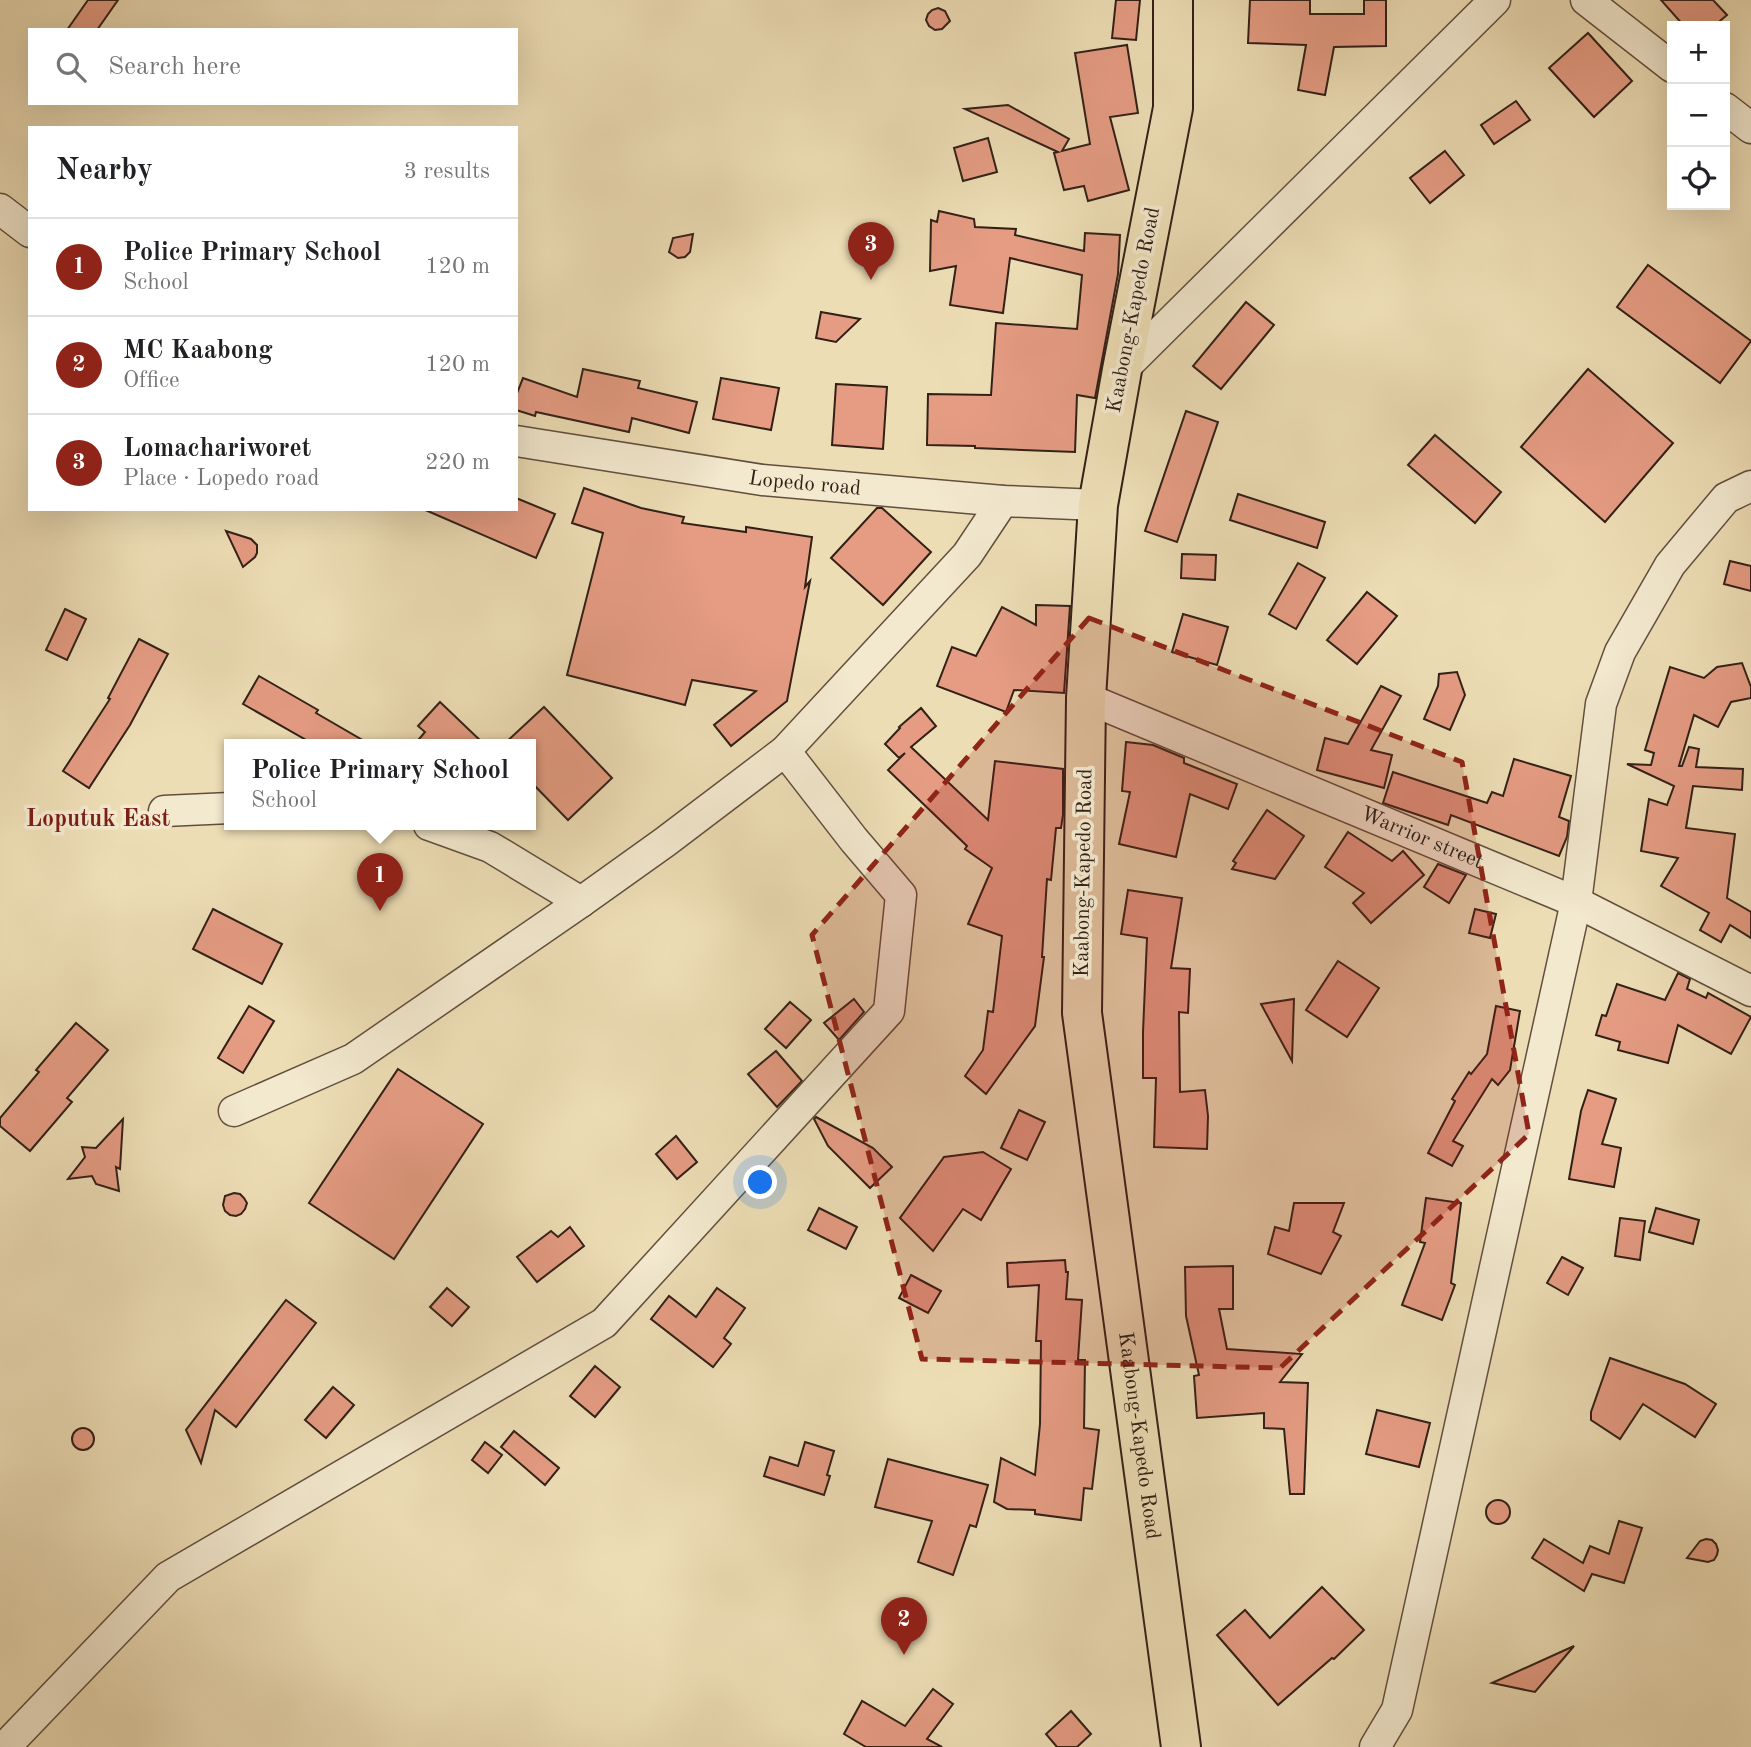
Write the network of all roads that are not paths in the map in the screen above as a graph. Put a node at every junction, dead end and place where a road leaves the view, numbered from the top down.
1 (1173, 0) edge
2 (1495, 0) edge
3 (1586, 0) edge
4 (1667, 63) edge
5 (1730, 112) edge
6 (1751, 128) edge
7 (0, 209) edge
8 (28, 230) edge
9 (1122, 370) junction
10 (518, 442) edge
11 (1751, 486) edge
12 (1003, 501) junction
13 (1098, 505) junction
14 (1086, 698) junction
15 (785, 751) junction
16 (224, 808) edge
17 (164, 811) dead end
18 (443, 830) edge
19 (581, 902) junction
20 (1576, 902) junction
21 (1751, 991) edge
22 (234, 1111) dead end
23 (5, 1747) edge
24 (1181, 1747) edge
25 (1375, 1747) edge

1 - 9 main road, Kaabong-Kapedo Road
2 - 9 street
3 - 4 street
5 - 6 street
7 - 8 street
9 - 13 main road, Kaabong-Kapedo Road
10 - 12 street, Lopedo road
11 - 20 street
12 - 13 street, Lopedo road
12 - 15 street
13 - 14 main road, Kaabong-Kapedo Road
14 - 20 street, Warrior street
14 - 24 main road, Kaabong-Kapedo Road
15 - 19 street
15 - 23 street
16 - 17 street
18 - 19 street
19 - 22 street
20 - 21 street, Warrior street
20 - 25 street

